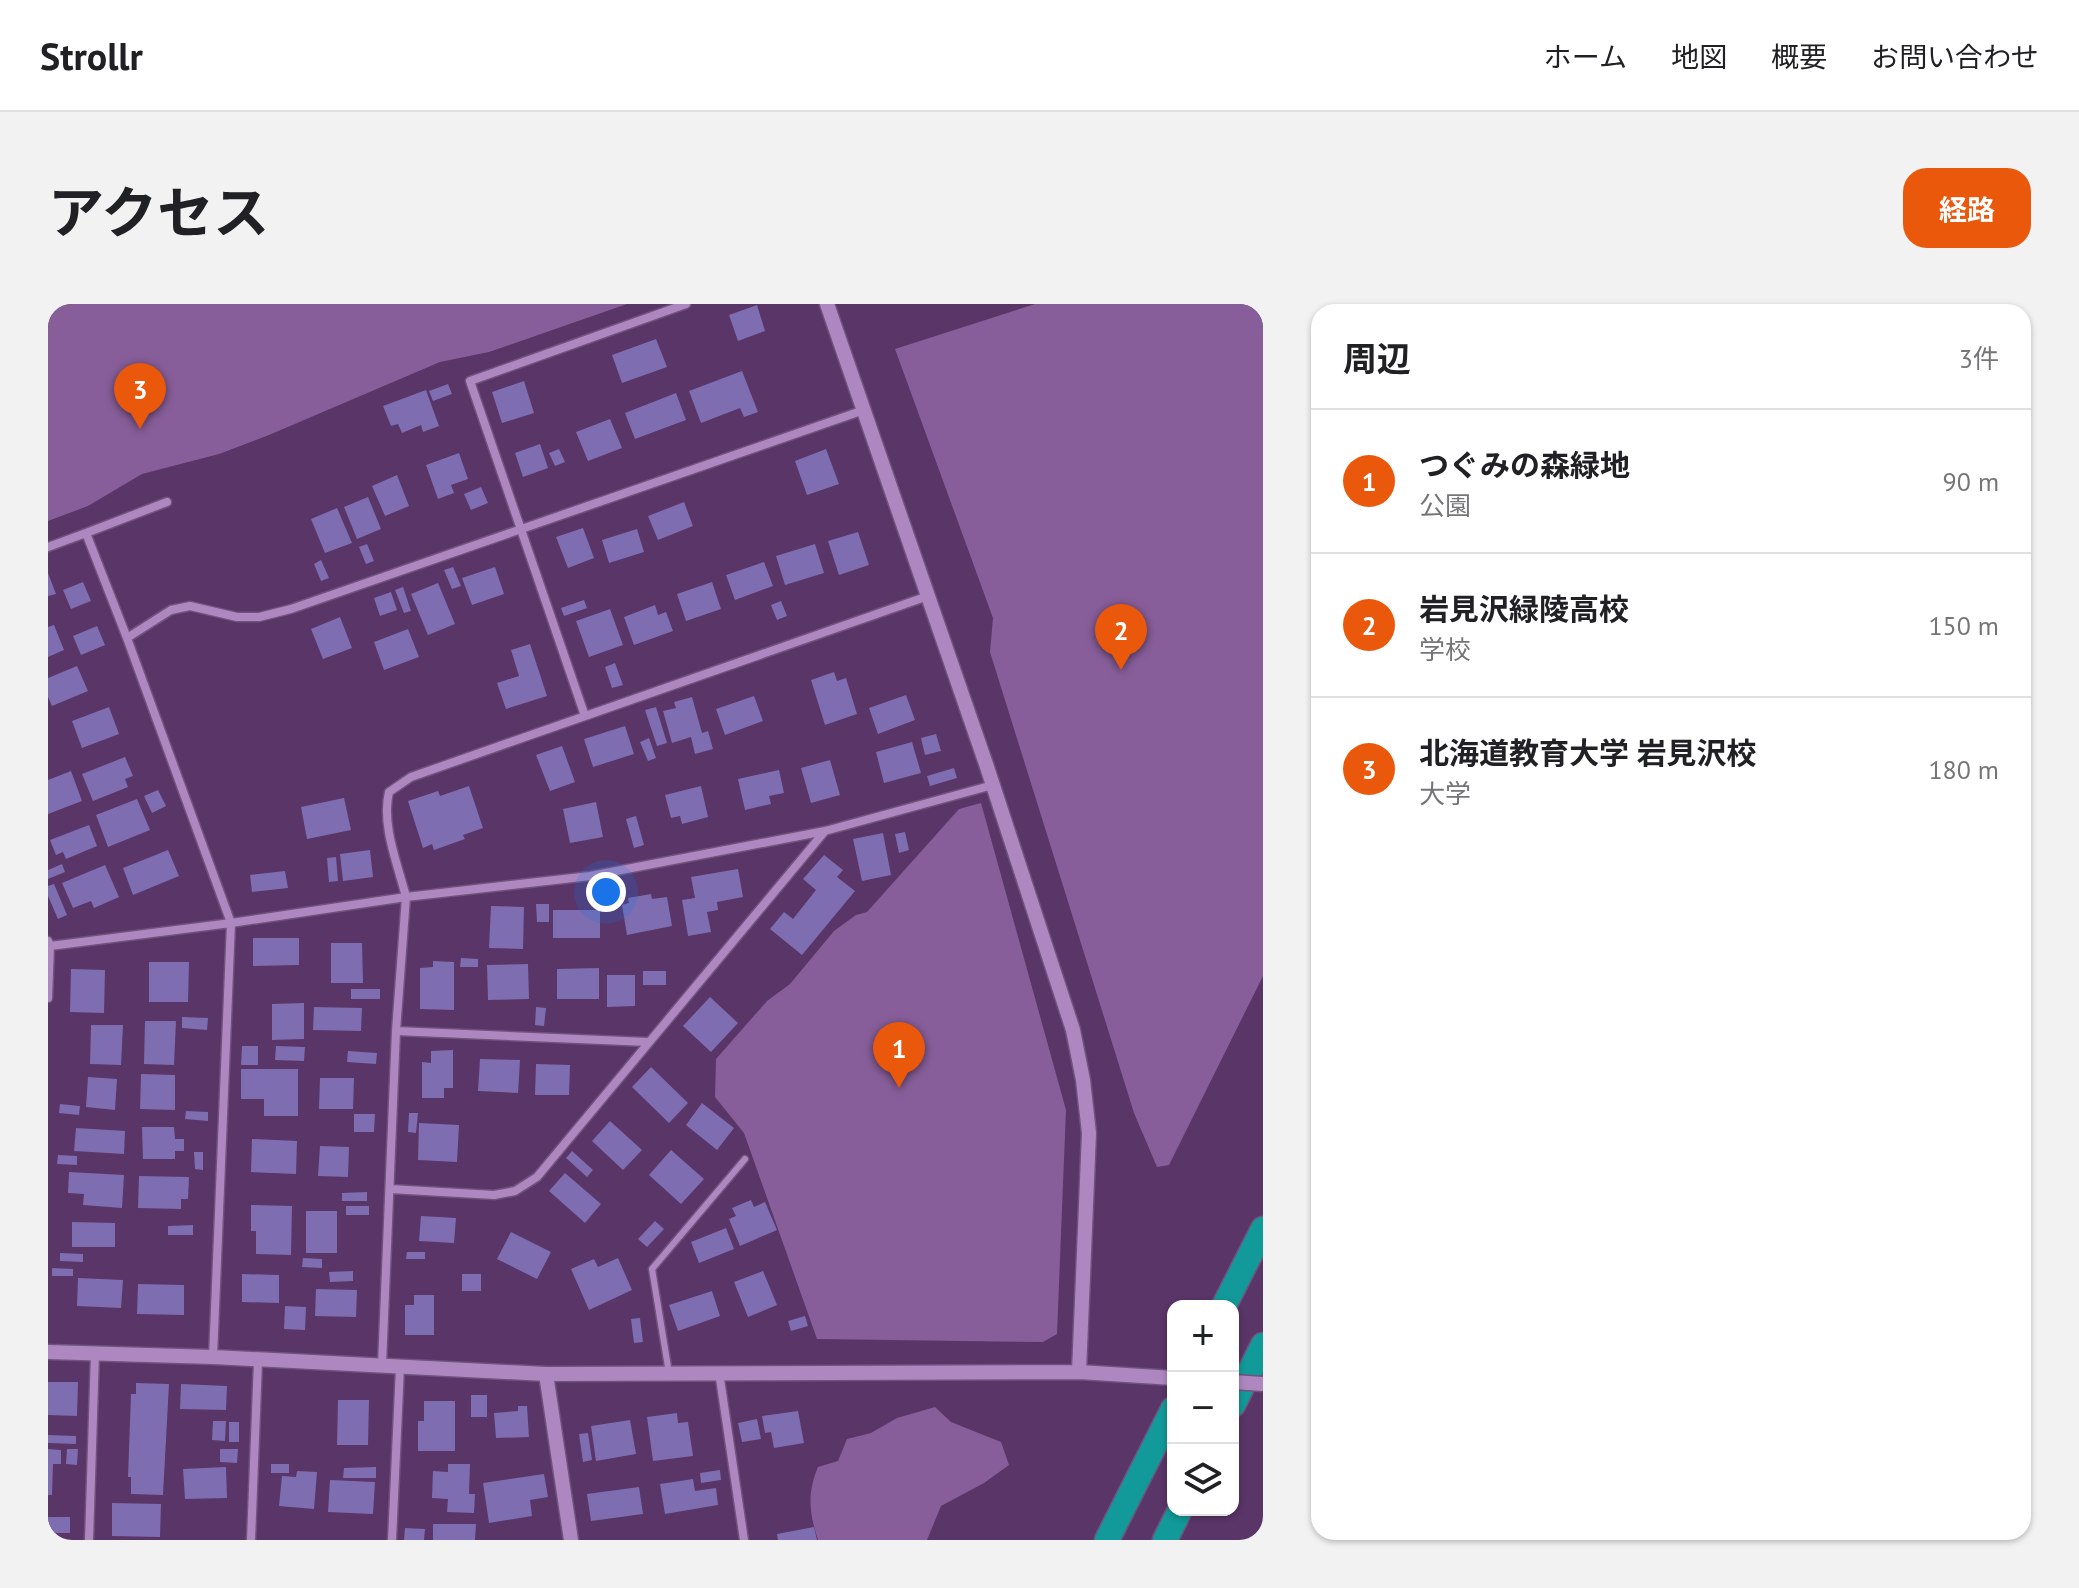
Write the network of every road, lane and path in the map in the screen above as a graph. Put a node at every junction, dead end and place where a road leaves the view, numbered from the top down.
1 (686, 304) edge
2 (827, 304) edge
3 (864, 410) junction
4 (167, 502) dead end
5 (519, 529) junction
6 (86, 533) junction
7 (48, 547) edge
8 (928, 596) junction
9 (127, 638) junction
10 (585, 716) junction
11 (993, 785) junction
12 (825, 831) junction
13 (406, 897) junction
14 (231, 923) junction
15 (49, 944) edge
16 (48, 998) edge
17 (396, 1031) junction
18 (648, 1042) junction
19 (745, 1159) dead end
20 (390, 1189) junction
21 (1263, 1229) edge
22 (1227, 1300) edge
23 (1263, 1345) edge
24 (48, 1352) edge
25 (95, 1354) junction
26 (213, 1357) junction
27 (258, 1361) junction
28 (382, 1365) junction
29 (400, 1367) junction
30 (719, 1372) junction
31 (1079, 1372) junction
32 (669, 1373) junction
33 (546, 1374) junction
34 (1167, 1378) edge
35 (1239, 1382) edge
36 (1263, 1384) edge
37 (1239, 1393) edge
38 (1167, 1421) edge
39 (1177, 1516) edge
40 (89, 1540) edge
41 (251, 1540) edge
42 (392, 1540) edge
43 (571, 1540) edge
44 (744, 1540) edge
45 (1107, 1540) edge
46 (1165, 1540) edge

1 - 5 street
2 - 3 street
3 - 5 street
3 - 8 street
4 - 6 street
5 - 9 street
5 - 10 street
6 - 7 street
6 - 9 street
8 - 10 street
8 - 11 street
9 - 14 street
10 - 13 street
11 - 12 street
11 - 31 street
12 - 13 street
12 - 18 street
13 - 14 street
13 - 17 street
14 - 15 street
14 - 26 street
15 - 16 street
17 - 18 street
17 - 20 street
18 - 20 street
19 - 32 lane
20 - 28 street
21 - 22 highway
23 - 37 highway
24 - 25 street
25 - 26 street
25 - 40 street
26 - 27 street
27 - 28 street
27 - 41 street
28 - 29 street
29 - 33 street
29 - 42 street
30 - 31 street
30 - 32 street
30 - 44 street
31 - 34 street
32 - 33 street
33 - 43 street
35 - 36 street, bridge
38 - 45 highway
39 - 46 highway

